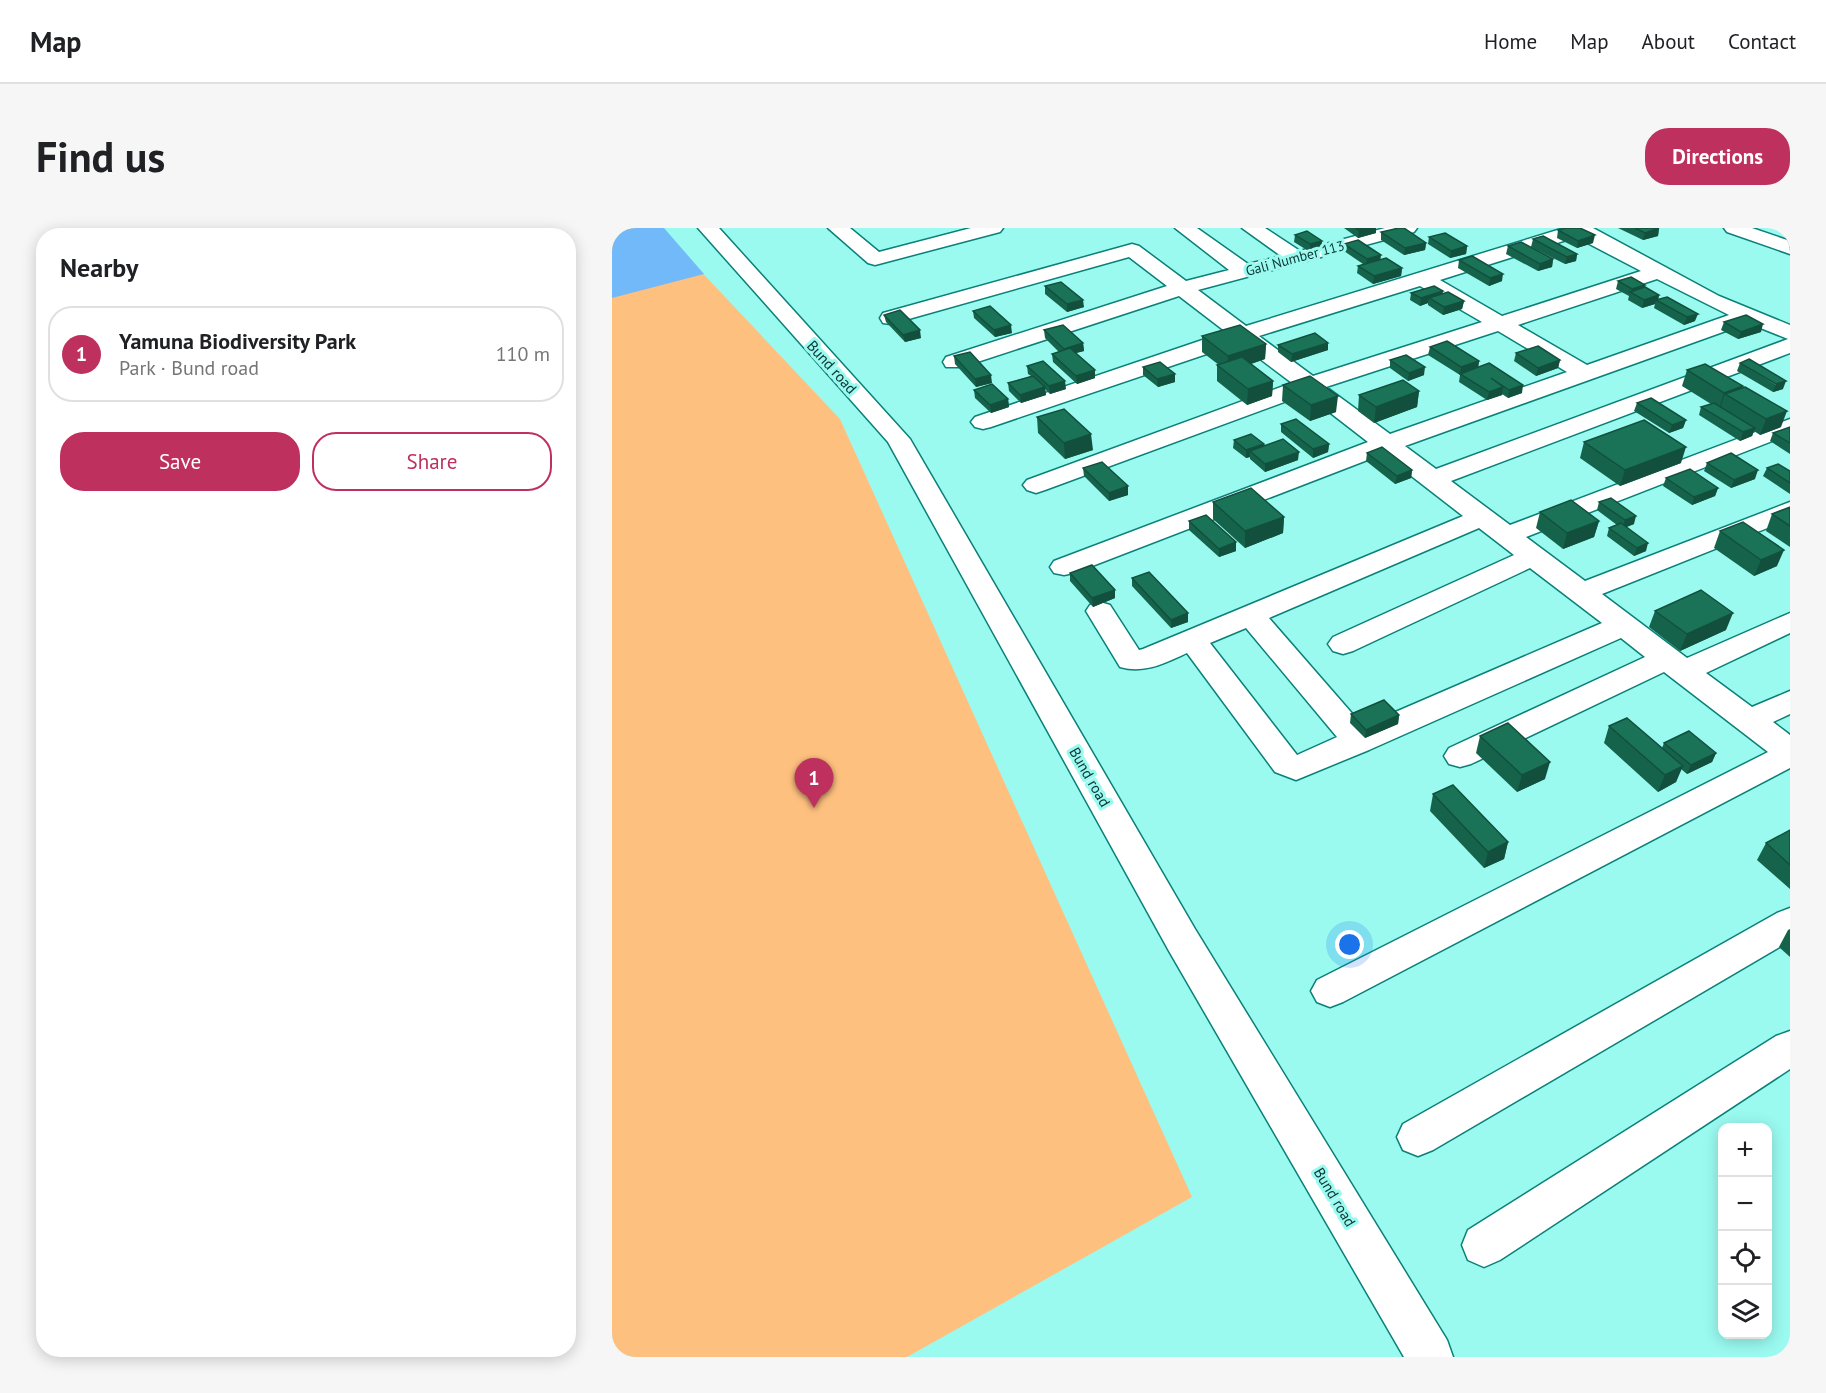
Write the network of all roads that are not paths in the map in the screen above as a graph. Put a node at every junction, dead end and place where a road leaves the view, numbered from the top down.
1 (708, 228) edge
2 (838, 228) edge
3 (993, 228) edge
4 (1185, 228) edge
5 (1252, 228) edge
6 (1337, 228) edge
7 (1734, 228) edge
8 (1402, 229) edge
9 (1580, 229) edge
10 (1358, 242) junction
11 (1790, 248) edge
12 (1298, 258) junction
13 (1245, 272) junction
14 (1659, 272) junction
15 (1422, 278) junction
16 (1183, 288) junction
17 (1749, 315) junction
18 (891, 318) edge
19 (1500, 324) junction
20 (1790, 333) edge
21 (1243, 334) junction
22 (1790, 345) edge
23 (954, 362) edge
24 (1585, 373) junction
25 (1309, 385) junction
26 (983, 422) dead end
27 (1790, 426) edge
28 (1386, 444) junction
29 (1432, 479) junction
30 (1036, 484) dead end
31 (1790, 510) edge
32 (1482, 517) junction
33 (1507, 535) junction
34 (1534, 556) junction
35 (1064, 567) dead end
36 (1582, 592) junction
37 (1101, 611) dead end
38 (1251, 615) junction
39 (1790, 622) edge
40 (1624, 624) junction
41 (1192, 640) junction
42 (1343, 644) dead end
43 (1676, 664) junction
44 (1790, 701) edge
45 (1749, 721) junction
46 (1358, 742) junction
47 (1790, 753) edge
48 (1460, 756) dead end
49 (1790, 923) edge
50 (1330, 991) dead end
51 (1790, 1048) edge
52 (1418, 1137) dead end
53 (1484, 1245) dead end
54 (1430, 1357) edge

1 - 54 street, Bund road
2 - 3 street
4 - 13 street
5 - 12 street
6 - 10 street
7 - 11 street
8 - 10 street, Gali Number 113
9 - 14 street
9 - 15 street
10 - 12 street, Gali Number 113
12 - 13 street, Gali Number 113
13 - 16 street, Gali Number 113
14 - 17 street
14 - 19 street
15 - 19 street
15 - 21 street
16 - 18 street
16 - 21 street
16 - 23 street, Gali Number 113
17 - 20 street
17 - 24 street
19 - 24 street
19 - 25 street
21 - 25 street
21 - 26 street
22 - 29 street
24 - 28 street
25 - 28 street
25 - 30 street
27 - 33 street
28 - 29 street
28 - 35 street
29 - 32 street
31 - 36 street
32 - 33 street
32 - 38 street
33 - 34 street
34 - 36 street
34 - 42 street
36 - 40 street
37 - 41 street
38 - 41 street
38 - 46 street
39 - 43 street
40 - 43 street
40 - 46 street
41 - 46 street
43 - 45 street
43 - 48 street
44 - 45 street
45 - 47 street
47 - 50 street
49 - 52 street
51 - 53 street

